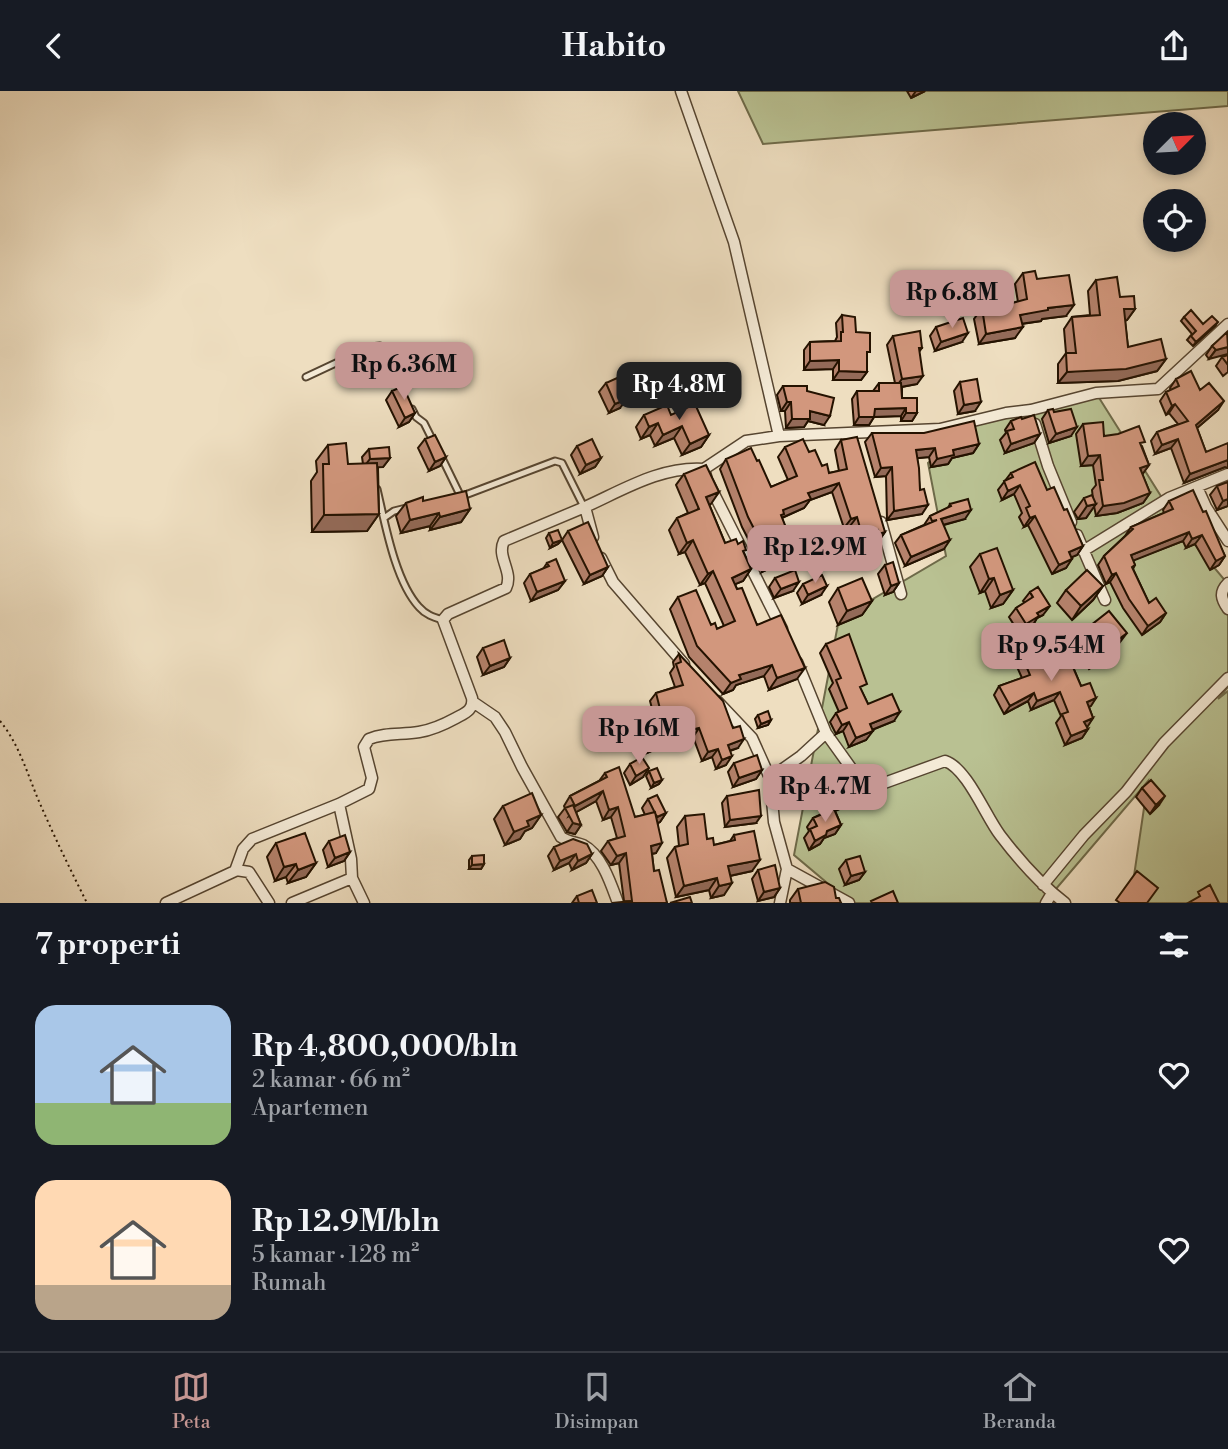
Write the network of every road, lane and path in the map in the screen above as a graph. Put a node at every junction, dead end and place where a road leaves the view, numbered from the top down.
1 (681, 91) edge
2 (1228, 324) edge
3 (306, 377) dead end
4 (404, 394) edge
5 (410, 405) edge
6 (1031, 410) junction
7 (855, 435) junction
8 (779, 436) junction
9 (858, 447) edge
10 (704, 468) junction
11 (1228, 474) edge
12 (376, 484) edge
13 (1197, 487) junction
14 (409, 507) edge
15 (584, 507) junction
16 (876, 507) edge
17 (384, 518) junction
18 (1228, 541) edge
19 (1083, 551) junction
20 (1228, 583) edge
21 (901, 594) dead end
22 (1105, 600) dead end
23 (1228, 609) edge
24 (443, 620) junction
25 (788, 641) edge
26 (794, 653) edge
27 (691, 671) edge
28 (1228, 678) edge
29 (712, 695) edge
30 (473, 702) junction
31 (0, 721) edge
32 (826, 733) junction
33 (770, 778) junction
34 (339, 804) junction
35 (787, 869) junction
36 (236, 870) junction
37 (352, 878) junction
38 (1043, 885) junction
39 (1049, 898) edge
40 (87, 903) edge
41 (166, 903) edge
42 (269, 903) edge
43 (292, 903) edge
44 (364, 903) edge
45 (618, 903) edge
46 (780, 903) edge
47 (849, 903) edge
48 (1065, 903) edge

1 - 8 street
2 - 6 street
3 - 4 lane
5 - 15 lane
6 - 7 street
6 - 19 street
7 - 8 street
7 - 9 street
8 - 10 street
10 - 15 street
10 - 25 street
11 - 13 street
12 - 17 lane
13 - 18 street
13 - 19 street
14 - 17 lane
15 - 24 street
15 - 27 street
16 - 21 street
17 - 24 lane
19 - 22 street
20 - 23 street
24 - 30 street
26 - 32 street
28 - 38 street
29 - 33 street
30 - 34 street
30 - 45 street
31 - 40 path
32 - 33 street
32 - 38 street
33 - 35 street
34 - 36 street
34 - 37 street
35 - 46 street
35 - 47 street
36 - 41 street
36 - 42 street
37 - 43 street
37 - 44 street
38 - 39 street
39 - 48 street

